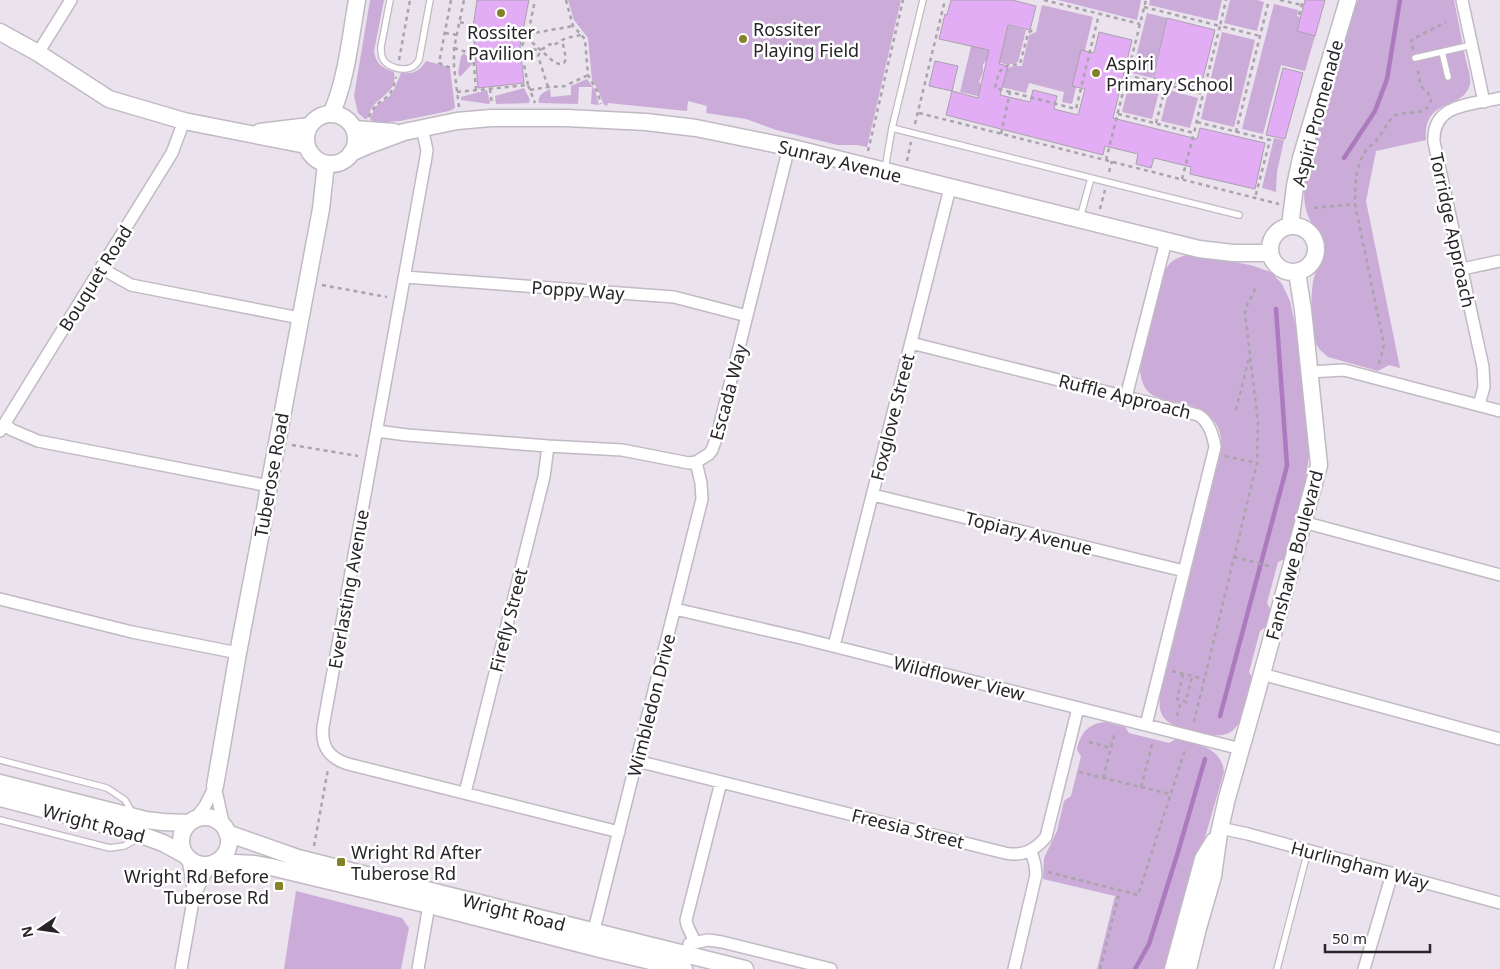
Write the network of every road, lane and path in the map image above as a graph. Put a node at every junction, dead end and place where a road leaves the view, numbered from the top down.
1 (71, 0) edge
2 (357, 0) edge
3 (390, 0) edge
4 (410, 0) edge
5 (430, 0) edge
6 (451, 0) edge
7 (464, 0) edge
8 (535, 0) edge
9 (566, 0) edge
10 (903, 0) edge
11 (923, 0) edge
12 (945, 0) edge
13 (1044, 0) edge
14 (1146, 0) edge
15 (1226, 0) edge
16 (1269, 0) edge
17 (1280, 0) edge
18 (1303, 0) edge
19 (1348, 0) edge
20 (1462, 0) edge
21 (1302, 5) junction
22 (1144, 7) junction
23 (1099, 14) junction
24 (1299, 15) dead end
25 (460, 22) junction
26 (1446, 22) dead end
27 (1140, 24) junction
28 (574, 26) junction
29 (1220, 26) junction
30 (477, 27) junction
31 (1034, 29) dead end
32 (0, 32) edge
33 (445, 32) junction
34 (457, 35) junction
35 (581, 35) junction
36 (1260, 36) junction
37 (526, 37) junction
38 (562, 40) junction
39 (1472, 45) junction
40 (454, 48) junction
41 (521, 49) junction
42 (541, 50) junction
43 (1442, 52) junction
44 (38, 53) junction
45 (473, 54) junction
46 (1415, 58) junction
47 (398, 64) dead end
48 (454, 68) junction
49 (396, 73) dead end
50 (588, 75) junction
51 (1127, 76) junction
52 (1448, 77) dead end
53 (528, 85) junction
54 (1166, 85) junction
55 (548, 86) junction
56 (490, 89) junction
57 (476, 90) junction
58 (530, 90) junction
59 (457, 92) junction
60 (1010, 92) junction
61 (1204, 94) junction
62 (1500, 98) edge
63 (1484, 102) junction
64 (492, 106) dead end
65 (536, 106) dead end
66 (603, 108) dead end
67 (459, 111) dead end
68 (918, 113) junction
69 (331, 114) junction
70 (1118, 114) junction
71 (184, 121) junction
72 (1197, 122) junction
73 (1156, 123) junction
74 (309, 126) junction
75 (360, 126) junction
76 (422, 128) junction
77 (892, 128) junction
78 (404, 132) junction
79 (1236, 132) junction
80 (245, 133) junction
81 (913, 133) junction
82 (1194, 133) junction
83 (1000, 134) junction
84 (306, 145) junction
85 (789, 147) junction
86 (867, 152) dead end
87 (351, 153) junction
88 (1106, 160) junction
89 (907, 162) dead end
90 (326, 164) junction
91 (884, 171) junction
92 (1090, 178) junction
93 (1182, 179) junction
94 (950, 188) junction
95 (1255, 198) junction
96 (1280, 204) dead end
97 (1355, 204) junction
98 (1314, 208) dead end
99 (1239, 215) dead end
100 (1080, 220) junction
101 (1290, 226) junction
102 (1166, 241) junction
103 (1270, 252) junction
104 (1500, 261) edge
105 (101, 268) junction
106 (1462, 269) junction
107 (1297, 272) junction
108 (405, 277) junction
109 (318, 284) dead end
110 (1255, 288) dead end
111 (386, 297) dead end
112 (747, 316) junction
113 (300, 318) junction
114 (911, 343) junction
115 (1250, 355) junction
116 (1379, 364) dead end
117 (1309, 372) junction
118 (1126, 397) junction
119 (1479, 405) junction
120 (1236, 410) dead end
121 (1500, 411) edge
122 (2, 428) edge
123 (377, 430) junction
124 (289, 445) dead end
125 (548, 446) junction
126 (358, 456) dead end
127 (1225, 456) dead end
128 (696, 462) junction
129 (1256, 463) junction
130 (269, 486) junction
131 (873, 495) junction
132 (1303, 522) junction
133 (1234, 557) junction
134 (1273, 567) dead end
135 (1184, 571) junction
136 (1500, 575) edge
137 (0, 599) edge
138 (675, 609) junction
139 (834, 646) junction
140 (238, 653) junction
141 (1168, 670) dead end
142 (1183, 674) junction
143 (1262, 674) junction
144 (1192, 676) junction
145 (1204, 679) junction
146 (1181, 700) junction
147 (1078, 708) junction
148 (1177, 716) dead end
149 (1194, 722) dead end
150 (1146, 725) junction
151 (1115, 732) dead end
152 (1500, 739) edge
153 (1153, 741) dead end
154 (1089, 742) dead end
155 (1111, 748) junction
156 (1242, 749) junction
157 (1185, 750) dead end
158 (0, 760) edge
159 (637, 761) junction
160 (328, 769) dead end
161 (1079, 772) dead end
162 (1103, 778) junction
163 (721, 782) junction
164 (0, 783) edge
165 (215, 786) junction
166 (1141, 787) junction
167 (465, 793) junction
168 (1170, 794) junction
169 (0, 798) edge
170 (134, 816) junction
171 (0, 820) edge
172 (192, 822) junction
173 (225, 830) junction
174 (1219, 830) junction
175 (619, 832) junction
176 (142, 836) junction
177 (314, 846) dead end
178 (1030, 850) junction
179 (1308, 850) junction
180 (187, 857) junction
181 (213, 863) junction
182 (1046, 872) dead end
183 (1392, 874) junction
184 (1120, 890) junction
185 (194, 895) junction
186 (1500, 903) edge
187 (429, 904) junction
188 (592, 939) junction
189 (695, 942) junction
190 (678, 952) junction
191 (181, 969) edge
192 (418, 969) edge
193 (684, 969) edge
194 (746, 969) edge
195 (831, 969) edge
196 (1014, 969) edge
197 (1100, 969) edge
198 (1173, 969) edge
199 (1188, 969) edge
200 (1277, 969) edge
201 (1364, 969) edge

1 - 44 street
2 - 69 street
3 - 5 lane
4 - 47 path
6 - 33 path
7 - 25 path
8 - 37 path
9 - 28 path
10 - 86 path
11 - 77 lane
12 - 68 path
13 - 23 path
14 - 22 path
15 - 29 path
16 - 36 path
17 - 21 path
18 - 21 path
19 - 101 street, Aspiri Promenade
20 - 39 street
21 - 24 path
22 - 27 path
22 - 29 path
23 - 27 path
23 - 60 path
25 - 30 path
25 - 34 path
26 - 46 path
27 - 51 path
28 - 35 path
28 - 37 path
29 - 36 path
29 - 61 path
30 - 37 path
30 - 45 path
31 - 60 path
32 - 44 street
33 - 34 path
33 - 48 path
34 - 40 path
35 - 38 path
35 - 50 path
36 - 79 path
37 - 41 path
37 - 42 path
38 - 42 path
38 - 42 path
39 - 43 lane
39 - 63 street
40 - 45 path
40 - 48 path
41 - 42 path
41 - 45 path
41 - 53 path
42 - 55 path
43 - 46 lane
43 - 52 lane
44 - 71 street
45 - 57 path
46 - 97 path
48 - 59 path
49 - 75 path
50 - 55 path
50 - 66 path
51 - 54 path
51 - 70 path
53 - 56 path
53 - 58 path
54 - 61 path
54 - 73 path
55 - 58 path
56 - 57 path
56 - 64 path
57 - 59 path
58 - 65 path
59 - 67 path
60 - 83 path
61 - 72 path
62 - 63 street, Torridge Approach
63 - 106 street, Torridge Approach
68 - 81 path
68 - 83 path
69 - 74 street
69 - 75 street
70 - 73 path
70 - 88 path
71 - 80 street
71 - 105 street, Bouquet Road
72 - 79 path
72 - 82 path
73 - 82 path
74 - 80 street
74 - 84 street
75 - 78 street, Sunray Avenue
75 - 87 street
76 - 78 street, Sunray Avenue
76 - 85 street, Sunray Avenue
76 - 108 street, Everlasting Avenue
77 - 81 lane
77 - 91 lane
78 - 87 street, Sunray Avenue
79 - 95 path
80 - 84 street
81 - 89 path
81 - 92 lane
82 - 93 path
83 - 88 path
84 - 90 street
85 - 91 street, Sunray Avenue
85 - 112 street, Escada Way
87 - 90 street
88 - 93 path
90 - 113 street, Tuberose Road
91 - 94 street, Sunray Avenue
92 - 99 lane
92 - 100 lane
93 - 95 path
94 - 100 street, Sunray Avenue
94 - 114 street, Foxglove Street
95 - 96 path
97 - 98 path
97 - 116 path
100 - 102 street, Sunray Avenue
101 - 103 street
101 - 107 street
102 - 103 street, Sunray Avenue
102 - 118 street
103 - 107 street
104 - 106 street
105 - 113 street
105 - 122 street, Bouquet Road
106 - 119 street, Torridge Approach
107 - 117 street, Fanshawe Boulevard
108 - 112 street, Poppy Way
108 - 123 street, Everlasting Avenue
109 - 111 path
110 - 115 path
112 - 128 street, Escada Way
113 - 130 street, Tuberose Road
114 - 118 street, Ruffle Approach
114 - 131 street, Foxglove Street
115 - 120 path
115 - 129 path
117 - 119 street
117 - 132 street, Fanshawe Boulevard
118 - 135 street, Ruffle Approach
119 - 121 street
122 - 130 street
123 - 125 street
123 - 167 street, Everlasting Avenue
124 - 126 path
125 - 128 street
125 - 167 street, Firefly Street
127 - 129 path
128 - 138 street, Wimbledon Drive
129 - 133 path
130 - 140 street, Tuberose Road
131 - 135 street, Topiary Avenue
131 - 139 street, Foxglove Street
132 - 136 street
132 - 143 street, Fanshawe Boulevard
133 - 134 path
133 - 145 path
135 - 150 street, Ruffle Approach
137 - 140 street
138 - 139 street, Wildflower View
138 - 159 street, Wimbledon Drive
139 - 147 street, Wildflower View
140 - 165 street, Tuberose Road
141 - 142 path
142 - 144 path
142 - 146 path
143 - 152 street
143 - 156 street, Fanshawe Boulevard
144 - 145 path
144 - 146 path
145 - 149 path
146 - 148 path
147 - 150 street, Wildflower View
147 - 178 street
150 - 156 street, Wildflower View
151 - 155 path
153 - 166 path
154 - 155 path
155 - 162 path
156 - 174 street, Fanshawe Boulevard
157 - 168 path
158 - 170 lane
159 - 163 street, Freesia Street
159 - 175 street, Wimbledon Drive
160 - 177 path
161 - 162 path
162 - 166 path
163 - 178 street, Freesia Street
163 - 189 street
164 - 170 street, Wright Road
165 - 172 street, Tuberose Road
165 - 173 street, Tuberose Road
166 - 168 path
167 - 175 street, Everlasting Avenue
168 - 184 path
169 - 176 street, Wright Road
170 - 172 street, Wright Road
171 - 176 lane
172 - 173 street
172 - 180 street
173 - 181 street
173 - 188 street, Wright Road
174 - 179 street, Hurlingham Way
174 - 198 street, Fanshawe Boulevard
174 - 199 street, Fanshawe Boulevard
175 - 188 street, Wimbledon Drive
176 - 180 street, Wright Road
178 - 196 street
179 - 183 street, Hurlingham Way
179 - 200 lane
180 - 181 street
180 - 185 street
181 - 185 street
181 - 187 street, Wright Road
182 - 184 path
183 - 186 street, Hurlingham Way
183 - 201 street
184 - 197 path
185 - 191 street
187 - 188 street, Wright Road
187 - 192 street
188 - 190 street, Wright Road
188 - 193 street, Wright Road
189 - 190 street
189 - 195 street
190 - 194 street, Wright Road

